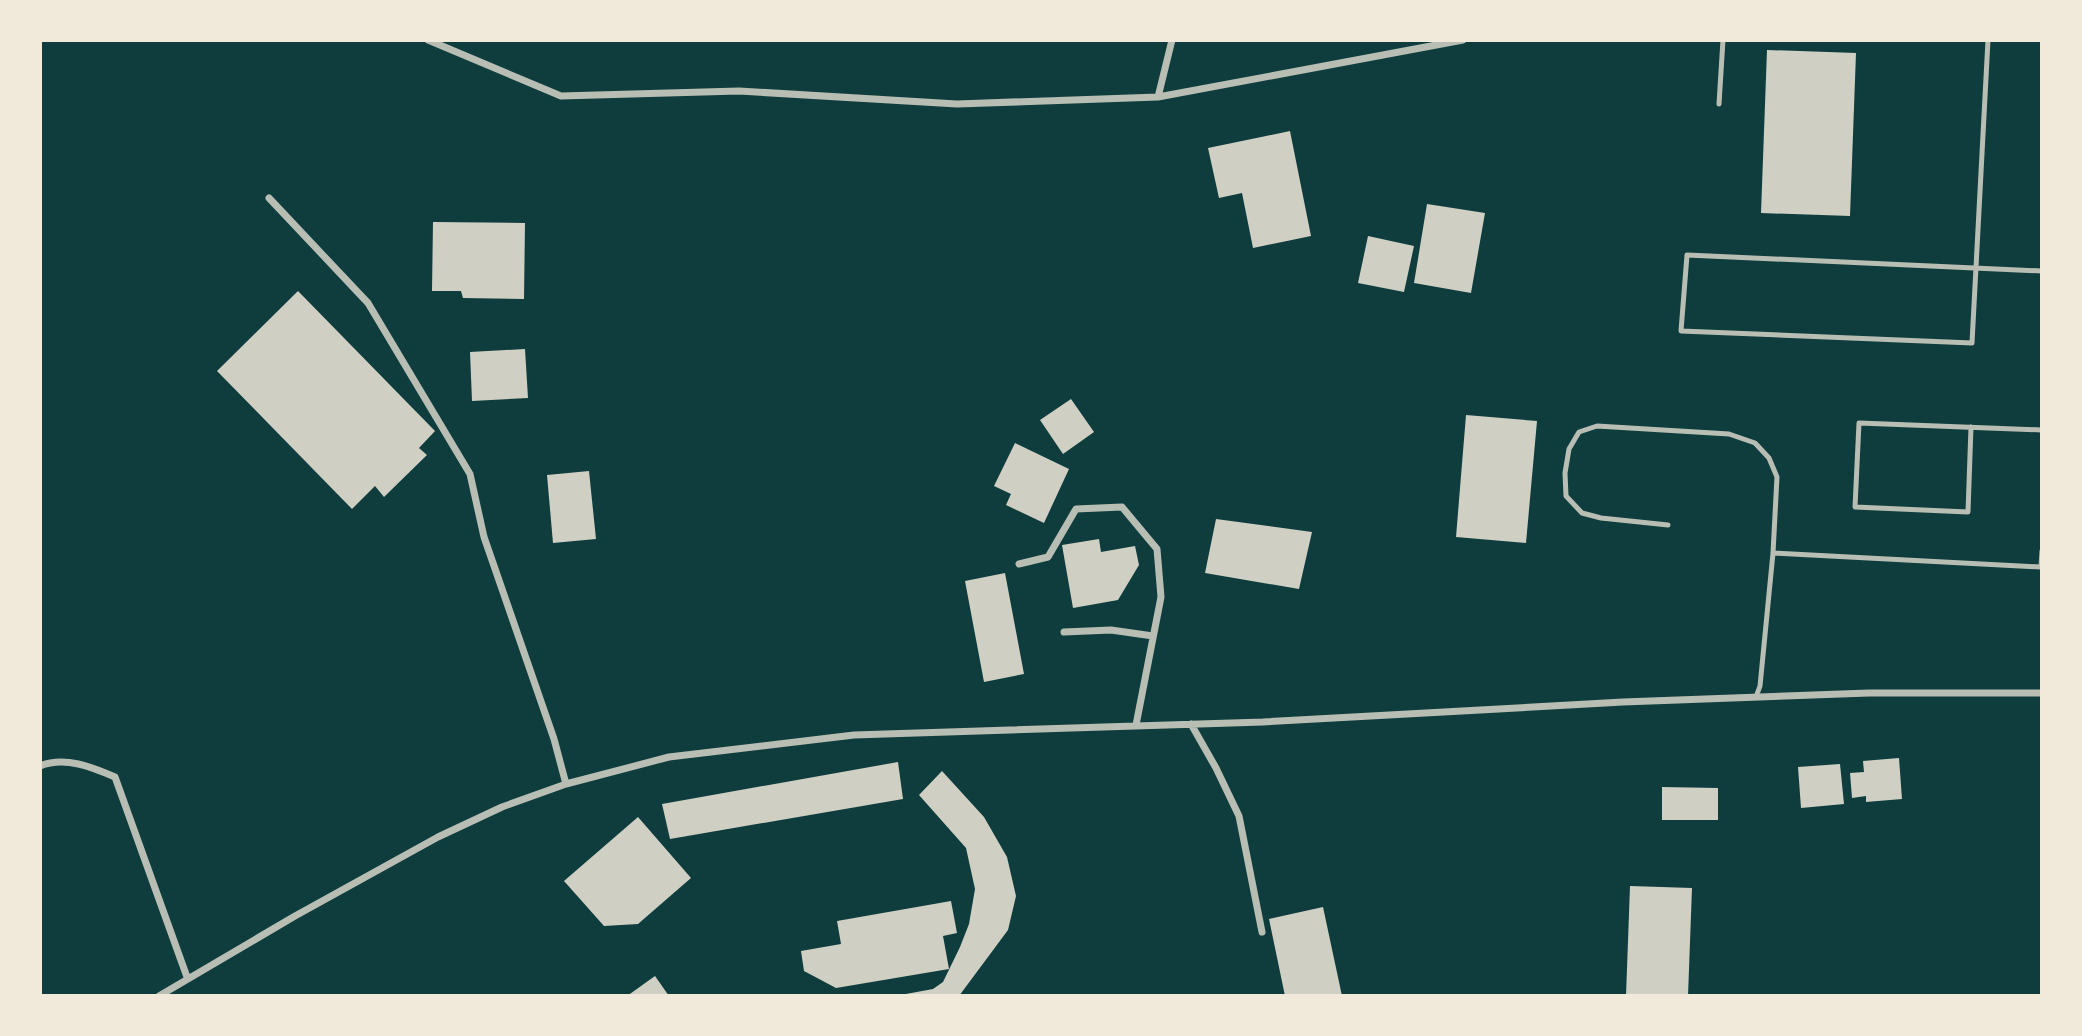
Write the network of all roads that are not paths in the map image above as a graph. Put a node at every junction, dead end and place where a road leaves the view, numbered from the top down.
1 (428, 40) edge
2 (1172, 40) edge
3 (1463, 40) edge
4 (1723, 40) edge
5 (1987, 40) edge
6 (1158, 97) junction
7 (1719, 104) dead end
8 (269, 198) dead end
9 (1975, 268) junction
10 (2042, 271) edge
11 (1971, 427) junction
12 (2042, 430) edge
13 (1668, 525) dead end
14 (2042, 551) edge
15 (1773, 553) junction
16 (1019, 564) dead end
17 (1064, 632) dead end
18 (1153, 635) junction
19 (2042, 693) edge
20 (1756, 697) junction
21 (1191, 724) junction
22 (1136, 725) junction
23 (40, 766) edge
24 (566, 784) junction
25 (1262, 932) dead end
26 (187, 977) junction
27 (159, 996) edge

1 - 6 street
2 - 6 street
3 - 6 street
4 - 7 lane
5 - 9 lane
8 - 24 street
9 - 9 lane
9 - 10 lane
11 - 11 lane
11 - 12 lane
13 - 15 lane
14 - 15 lane
15 - 20 lane
16 - 18 street
17 - 18 street
18 - 22 street
19 - 20 street
20 - 21 street
21 - 22 street
21 - 25 street
22 - 24 street
23 - 26 street
24 - 26 street
26 - 27 street

